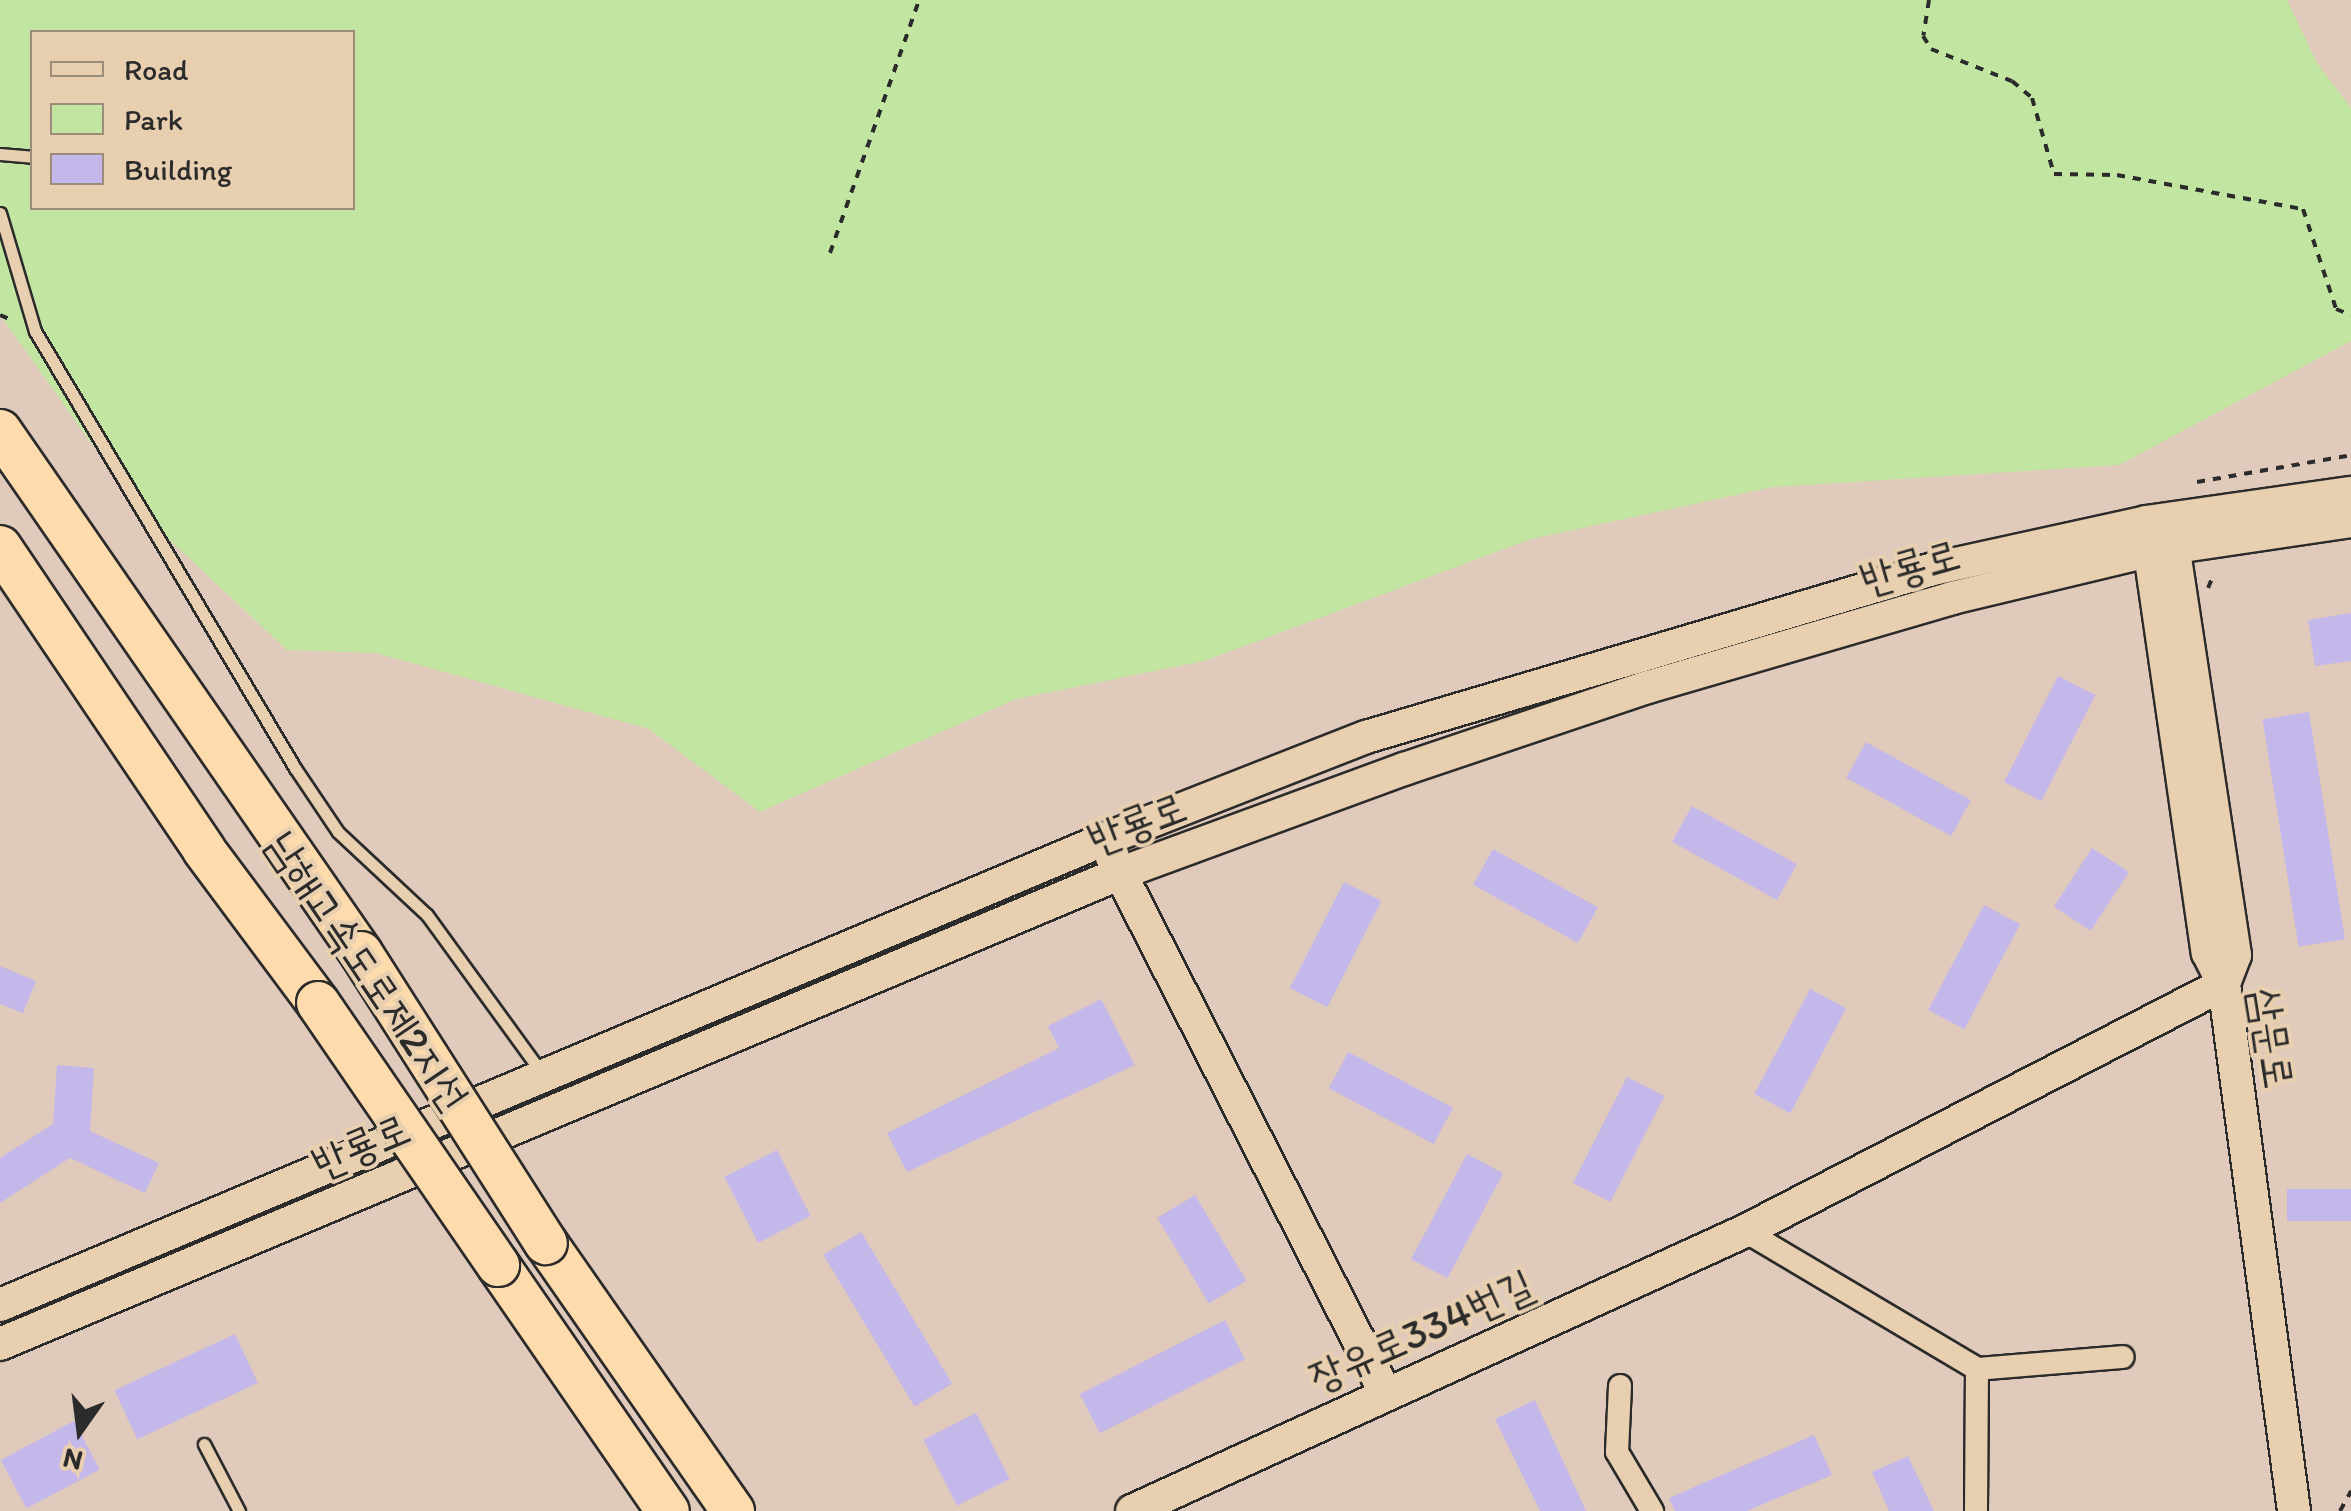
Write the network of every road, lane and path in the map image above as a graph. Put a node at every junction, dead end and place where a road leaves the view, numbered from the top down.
1 (919, 0) edge
2 (1929, 0) edge
3 (0, 154) edge
4 (30, 157) edge
5 (0, 213) edge
6 (830, 253) dead end
7 (2351, 314) edge
8 (0, 432) edge
9 (2351, 455) edge
10 (2197, 482) dead end
11 (2351, 493) edge
12 (2351, 521) edge
13 (2159, 535) junction
14 (0, 547) edge
15 (1104, 840) junction
16 (1120, 873) junction
17 (2230, 969) junction
18 (544, 1076) junction
19 (1746, 1231) junction
20 (0, 1305) edge
21 (0, 1344) edge
22 (2123, 1357) dead end
23 (1977, 1369) junction
24 (1620, 1386) dead end
25 (1385, 1392) junction
26 (204, 1444) dead end
27 (2351, 1492) edge
28 (239, 1511) edge
29 (668, 1511) edge
30 (734, 1511) edge
31 (1132, 1511) edge
32 (1652, 1511) edge
33 (1976, 1511) edge
34 (2294, 1511) edge
35 (2340, 1511) edge

1 - 6 path
2 - 7 path
3 - 4 lane
5 - 18 lane
8 - 30 highway, 남해고속도로제2지선, bridge
9 - 10 path
11 - 13 street, 반룡로
12 - 13 street, 반룡로
13 - 15 street, 반룡로
13 - 16 street, 반룡로
13 - 17 street, 삼문로
14 - 29 highway, 남해고속도로제2지선, bridge
15 - 16 street
15 - 18 street, 반룡로
16 - 21 street, 반룡로
16 - 25 street
17 - 19 street, 장유로334번길
17 - 34 street, 삼문로
18 - 20 street, 반룡로
19 - 23 street
19 - 25 street, 장유로334번길
22 - 23 street
23 - 33 street
24 - 32 street
25 - 31 street, 장유로334번길
26 - 28 lane
27 - 35 path

